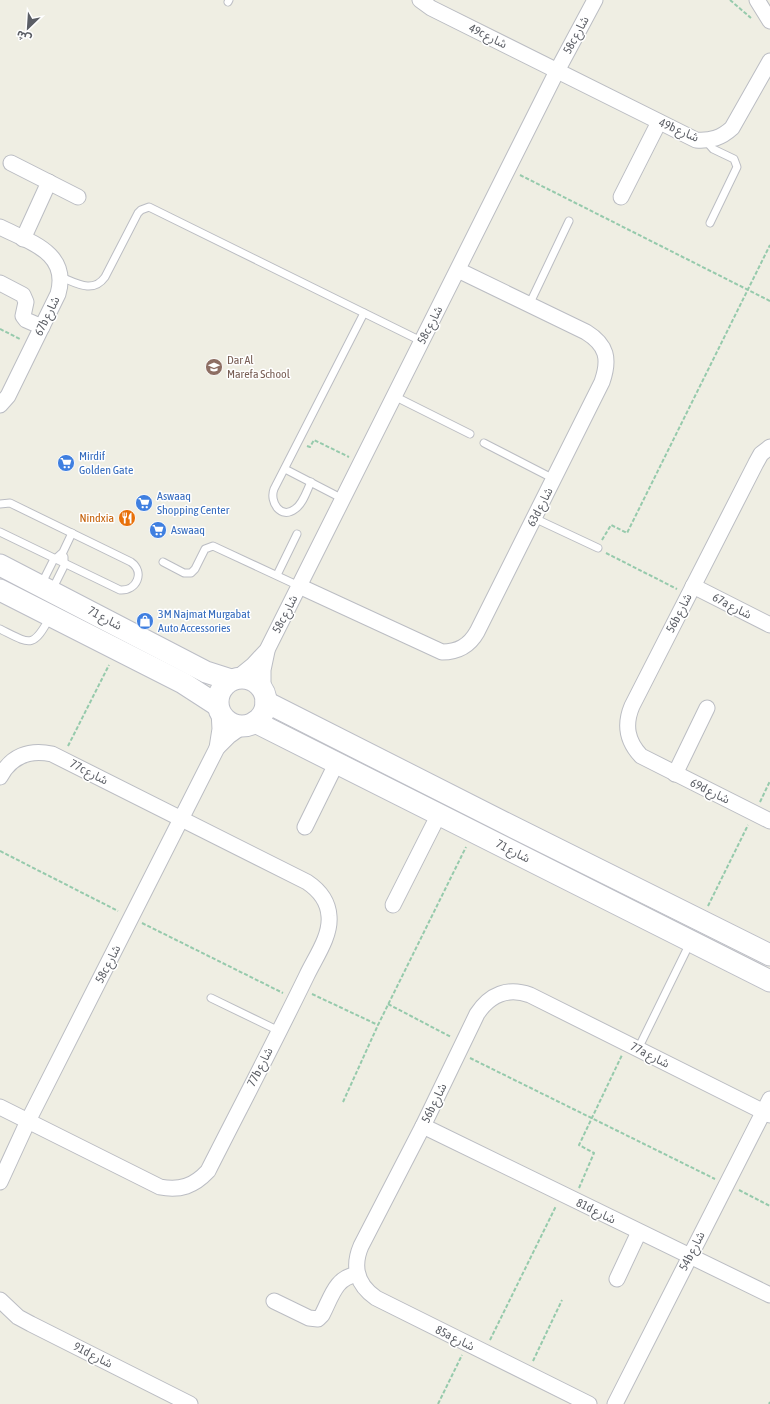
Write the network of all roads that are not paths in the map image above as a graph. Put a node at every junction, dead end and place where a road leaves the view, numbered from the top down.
1 (420, 0) edge
2 (594, 0) edge
3 (757, 0) edge
4 (770, 21) edge
5 (770, 61) edge
6 (557, 71) junction
7 (658, 122) junction
8 (706, 141) junction
9 (11, 163) dead end
10 (49, 182) junction
11 (78, 197) dead end
12 (621, 198) dead end
13 (569, 221) dead end
14 (710, 222) dead end
15 (0, 227) edge
16 (23, 238) junction
17 (458, 270) junction
18 (61, 276) junction
19 (0, 283) edge
20 (529, 305) junction
21 (364, 313) junction
22 (42, 327) junction
23 (421, 341) junction
24 (394, 396) junction
25 (0, 405) edge
26 (470, 434) dead end
27 (484, 443) dead end
28 (770, 447) edge
29 (285, 469) junction
30 (554, 479) junction
31 (311, 482) junction
32 (343, 499) junction
33 (0, 504) edge
34 (534, 518) junction
35 (0, 532) edge
36 (72, 533) junction
37 (296, 534) dead end
38 (598, 548) road end
39 (63, 552) junction
40 (56, 558) junction
41 (64, 562) junction
42 (163, 562) dead end
43 (0, 565) edge
44 (277, 575) junction
45 (299, 586) junction
46 (46, 588) junction
47 (0, 590) edge
48 (691, 590) junction
49 (51, 616) junction
50 (770, 625) edge
51 (0, 629) edge
52 (267, 650) junction
53 (234, 679) junction
54 (264, 696) junction
55 (218, 708) junction
56 (707, 708) dead end
57 (249, 724) junction
58 (217, 748) junction
59 (337, 762) junction
60 (649, 762) joint
61 (675, 774) junction
62 (0, 777) edge
63 (439, 814) junction
64 (182, 819) junction
65 (770, 821) edge
66 (305, 827) dead end
67 (394, 905) dead end
68 (691, 941) junction
69 (770, 955) edge
70 (770, 981) edge
71 (530, 995) joint
72 (211, 998) dead end
73 (279, 1031) junction
74 (633, 1046) junction
75 (0, 1107) edge
76 (768, 1108) edge
77 (28, 1121) junction
78 (423, 1126) junction
79 (0, 1182) edge
80 (639, 1232) junction
81 (690, 1257) junction
82 (357, 1275) junction
83 (617, 1279) dead end
84 (770, 1295) edge
85 (0, 1300) edge
86 (274, 1301) dead end
87 (190, 1404) edge
88 (589, 1404) edge
89 (615, 1404) edge

1 - 6 street, 49c شارع
2 - 6 street, 58c شارع
3 - 4 street
5 - 8 street, 49b شارع
6 - 7 street, 49b شارع
6 - 17 street, 58c شارع
7 - 8 street, 49b شارع
7 - 12 street
8 - 14 lane
9 - 10 street
10 - 11 street
10 - 16 street
13 - 20 lane
15 - 16 street
16 - 18 street
17 - 20 street, 63d شارع
17 - 23 street, 58c شارع
18 - 21 lane
18 - 22 street, 67b شارع
19 - 22 street
20 - 30 street, 63d شارع
21 - 23 lane
21 - 29 lane
22 - 25 street, 67b شارع
23 - 24 street, 58c شارع
24 - 26 lane
24 - 32 street, 58c شارع
27 - 30 lane
28 - 48 street, 56b شارع
29 - 31 lane
29 - 31 lane
30 - 34 street, 63d شارع
31 - 32 lane
32 - 45 street, 58c شارع
33 - 36 lane
34 - 38 lane
34 - 45 street, 63d شارع
35 - 40 lane
36 - 39 lane
36 - 41 lane
37 - 44 lane
39 - 40 lane
39 - 41 lane
40 - 41 lane
40 - 46 lane
41 - 46 lane
42 - 44 lane
43 - 46 street, شارع 71
44 - 45 lane
45 - 52 street, 58c شارع
46 - 53 street, شارع 71
47 - 49 street, شارع 71
48 - 50 street, 67a شارع
48 - 60 street, 56b شارع
49 - 51 lane
49 - 55 street, شارع 71
52 - 53 street, 58c شارع
52 - 54 street, 58c شارع
53 - 54 street
53 - 55 street
54 - 57 street
54 - 69 street, شارع 71
55 - 57 street
55 - 58 street, 58c شارع
56 - 61 street
57 - 58 street, 58c شارع
57 - 59 street, شارع 71
58 - 64 street, 58c شارع
59 - 63 street, شارع 71
59 - 66 street
60 - 61 street, 69d شارع
61 - 65 street, 69d شارع
62 - 64 street, 77c شارع
63 - 67 street
63 - 68 street, شارع 71
64 - 73 street, 77b شارع
64 - 77 street, 58c شارع
68 - 70 street, شارع 71
68 - 74 lane
71 - 74 street, 77a شارع
71 - 78 street, 56b شارع
72 - 73 lane
73 - 77 street, 77b شارع
74 - 76 street, 77a شارع
75 - 77 street, 77b شارع
76 - 81 street, 54b شارع
77 - 79 street, 58c شارع
78 - 80 street, 81d شارع
78 - 82 street, 56b شارع
80 - 81 street, 81d شارع
80 - 83 street
81 - 84 street, 81d شارع
81 - 89 street, 54b شارع
82 - 86 street
82 - 88 street, 85a شارع
85 - 87 street, 91d شارع

